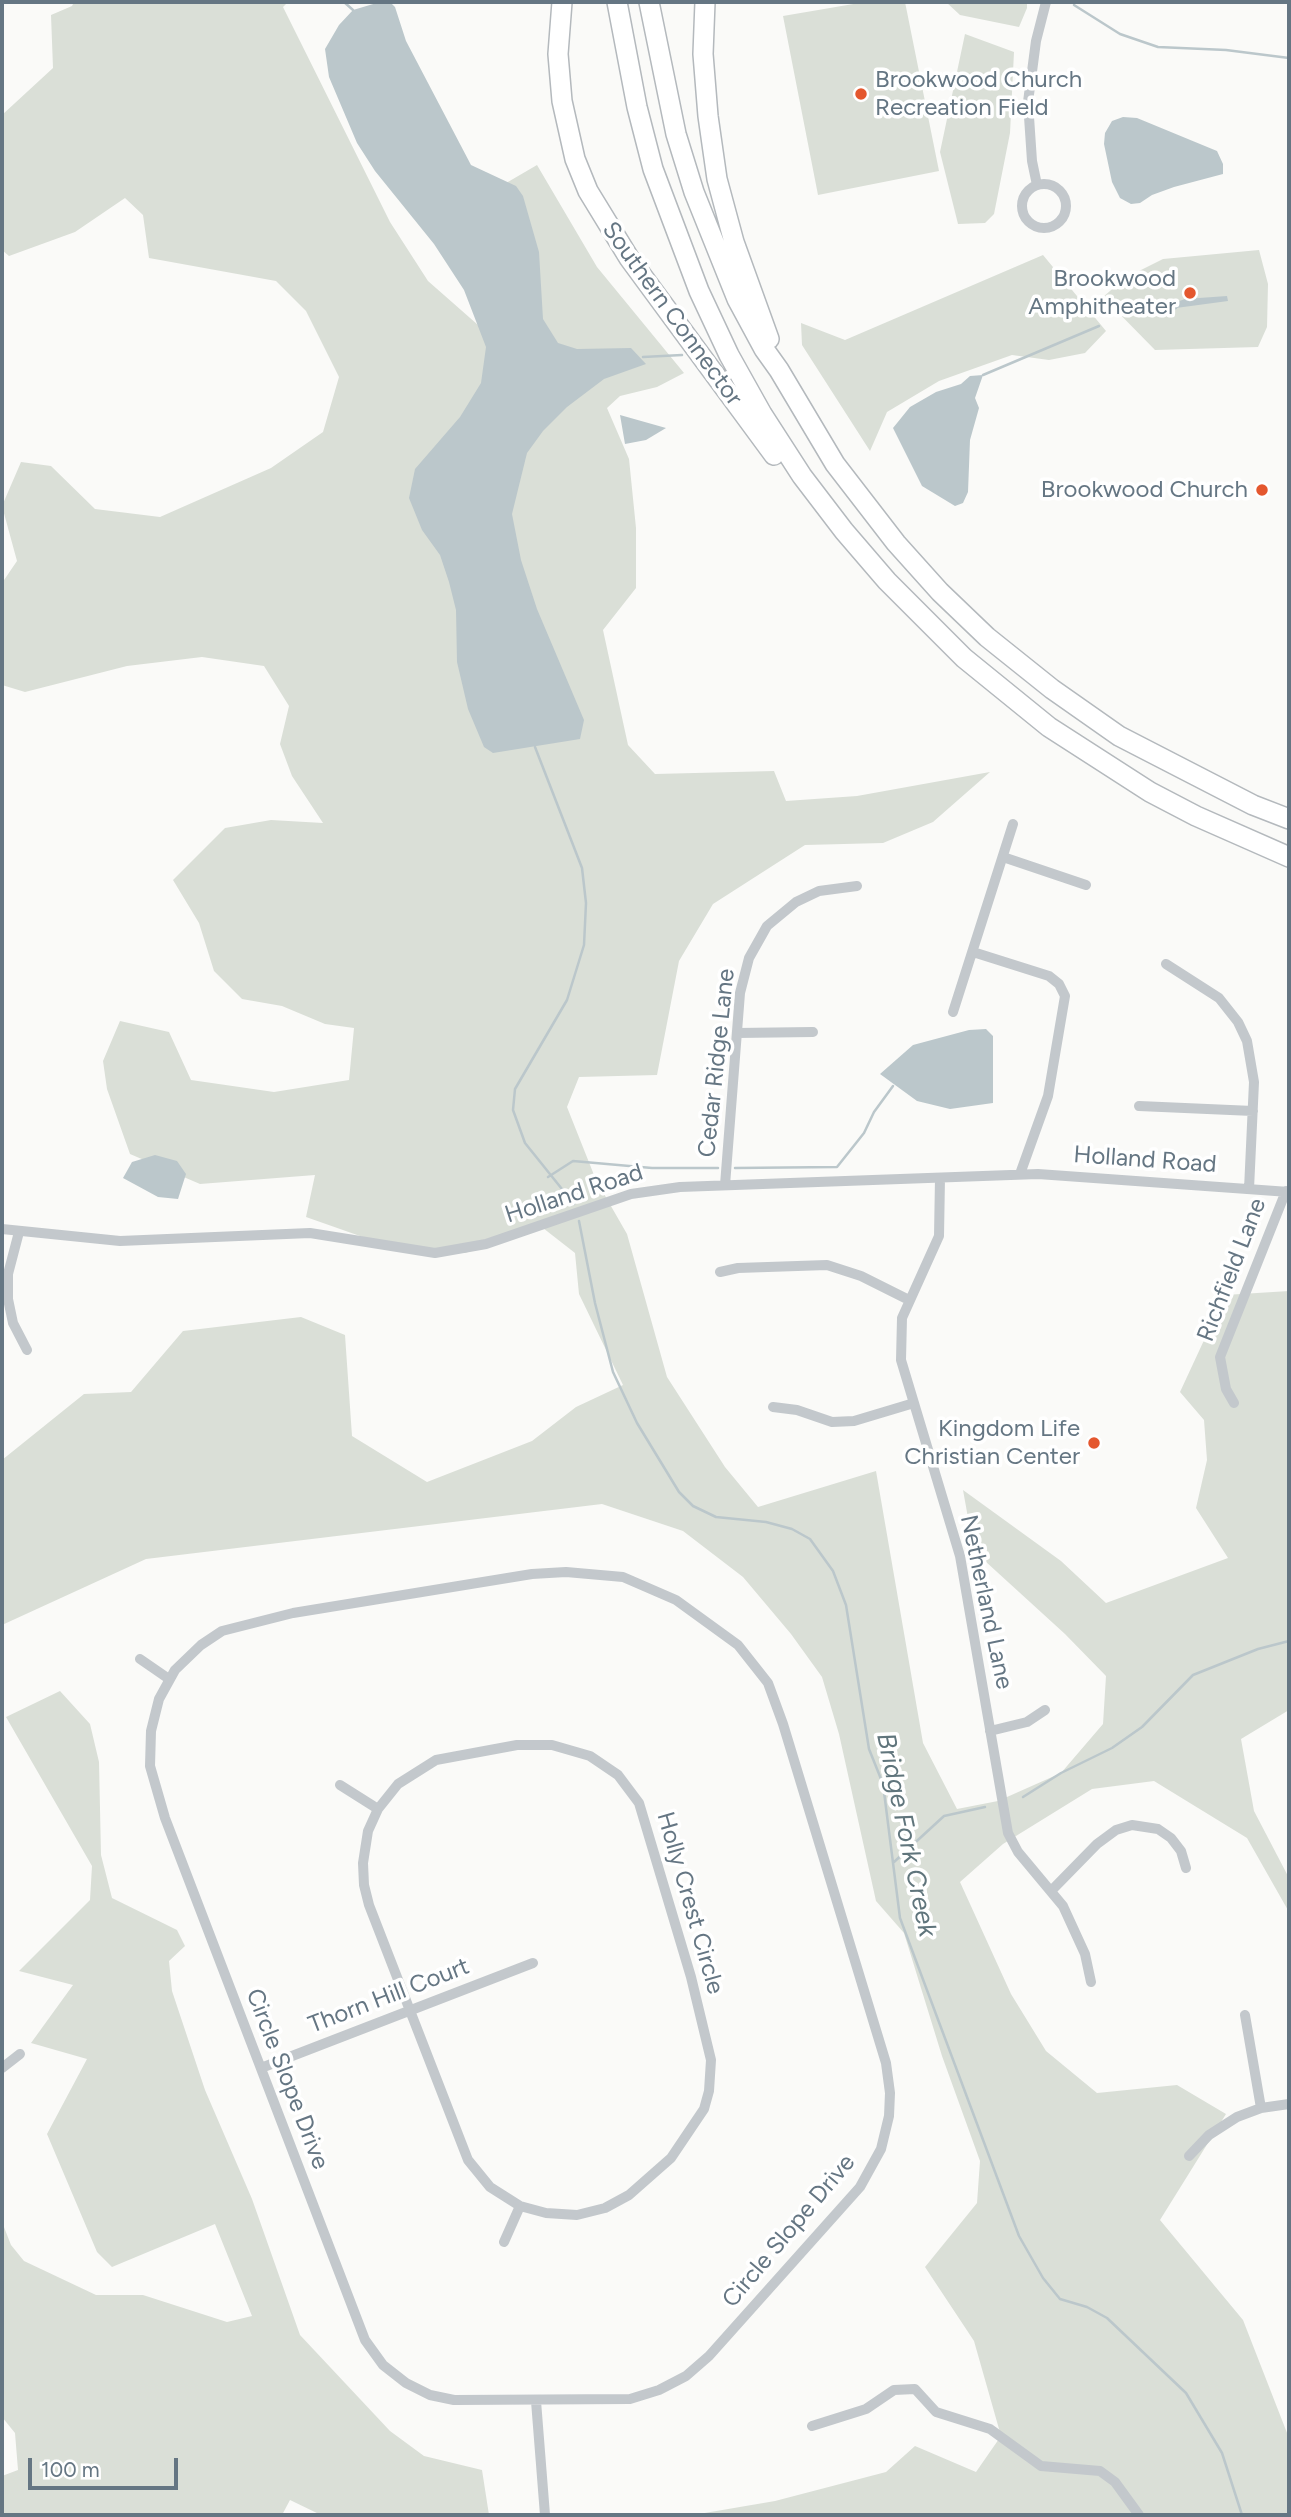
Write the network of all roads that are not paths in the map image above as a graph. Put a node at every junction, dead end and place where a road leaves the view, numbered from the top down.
1 (562, 2) edge
2 (617, 2) edge
3 (649, 2) edge
4 (705, 2) edge
5 (1046, 2) edge
6 (1037, 185) junction
7 (779, 370) junction
8 (887, 581) junction
9 (1289, 819) edge
10 (1013, 824) dead end
11 (1003, 857) junction
12 (1289, 857) edge
13 (1086, 885) dead end
14 (857, 886) dead end
15 (973, 951) junction
16 (1167, 964) dead end
17 (954, 1013) dead end
18 (813, 1032) dead end
19 (737, 1033) junction
20 (1139, 1106) dead end
21 (1253, 1111) junction
22 (1020, 1174) junction
23 (940, 1178) junction
24 (725, 1185) junction
25 (1249, 1189) junction
26 (1287, 1192) edge
27 (2, 1229) edge
28 (19, 1232) junction
29 (720, 1272) dead end
30 (909, 1300) junction
31 (27, 1350) dead end
32 (914, 1403) junction
33 (1234, 1403) dead end
34 (772, 1406) dead end
35 (140, 1659) dead end
36 (169, 1679) junction
37 (1045, 1710) dead end
38 (990, 1731) junction
39 (340, 1785) dead end
40 (378, 1809) junction
41 (1186, 1868) dead end
42 (1052, 1889) junction
43 (533, 1963) dead end
44 (1091, 1982) dead end
45 (410, 2011) junction
46 (1245, 2015) dead end
47 (20, 2053) dead end
48 (2, 2068) edge
49 (261, 2068) junction
50 (1289, 2104) edge
51 (1261, 2108) junction
52 (1189, 2156) dead end
53 (520, 2206) junction
54 (503, 2242) dead end
55 (536, 2400) junction
56 (812, 2426) dead end
57 (545, 2515) edge
58 (1139, 2515) edge

1 - 8 highway, Southern Connector
2 - 8 highway
3 - 7 highway
4 - 7 highway
5 - 6 street
6 - 6 street
7 - 9 highway
8 - 12 highway
10 - 11 street
11 - 13 street
11 - 15 street
14 - 19 street, Cedar Ridge Lane
15 - 17 street
15 - 22 street
16 - 21 street
18 - 19 street
19 - 24 street, Cedar Ridge Lane
20 - 21 street
21 - 25 street
22 - 23 street, Holland Road
22 - 25 street, Holland Road
23 - 24 street, Holland Road
23 - 30 street, Netherland Lane
24 - 28 street, Holland Road
25 - 26 street, Holland Road
26 - 33 street, Richfield Lane
27 - 28 street, Holland Road
28 - 31 street
29 - 30 street
30 - 32 street, Netherland Lane
32 - 34 street
32 - 38 street, Netherland Lane
35 - 36 street
36 - 49 street, Circle Slope Drive
36 - 55 street, Circle Slope Drive
37 - 38 street
38 - 42 street, Netherland Lane
39 - 40 street
40 - 45 street, Holly Crest Circle
40 - 53 street, Holly Crest Circle
41 - 42 street
42 - 44 street, Netherland Lane
43 - 45 street, Thorn Hill Court
45 - 49 street, Thorn Hill Court
45 - 53 street, Holly Crest Circle
46 - 51 street
47 - 48 street
49 - 55 street, Circle Slope Drive
50 - 51 street
51 - 52 street
53 - 54 street
55 - 57 street
56 - 58 street

